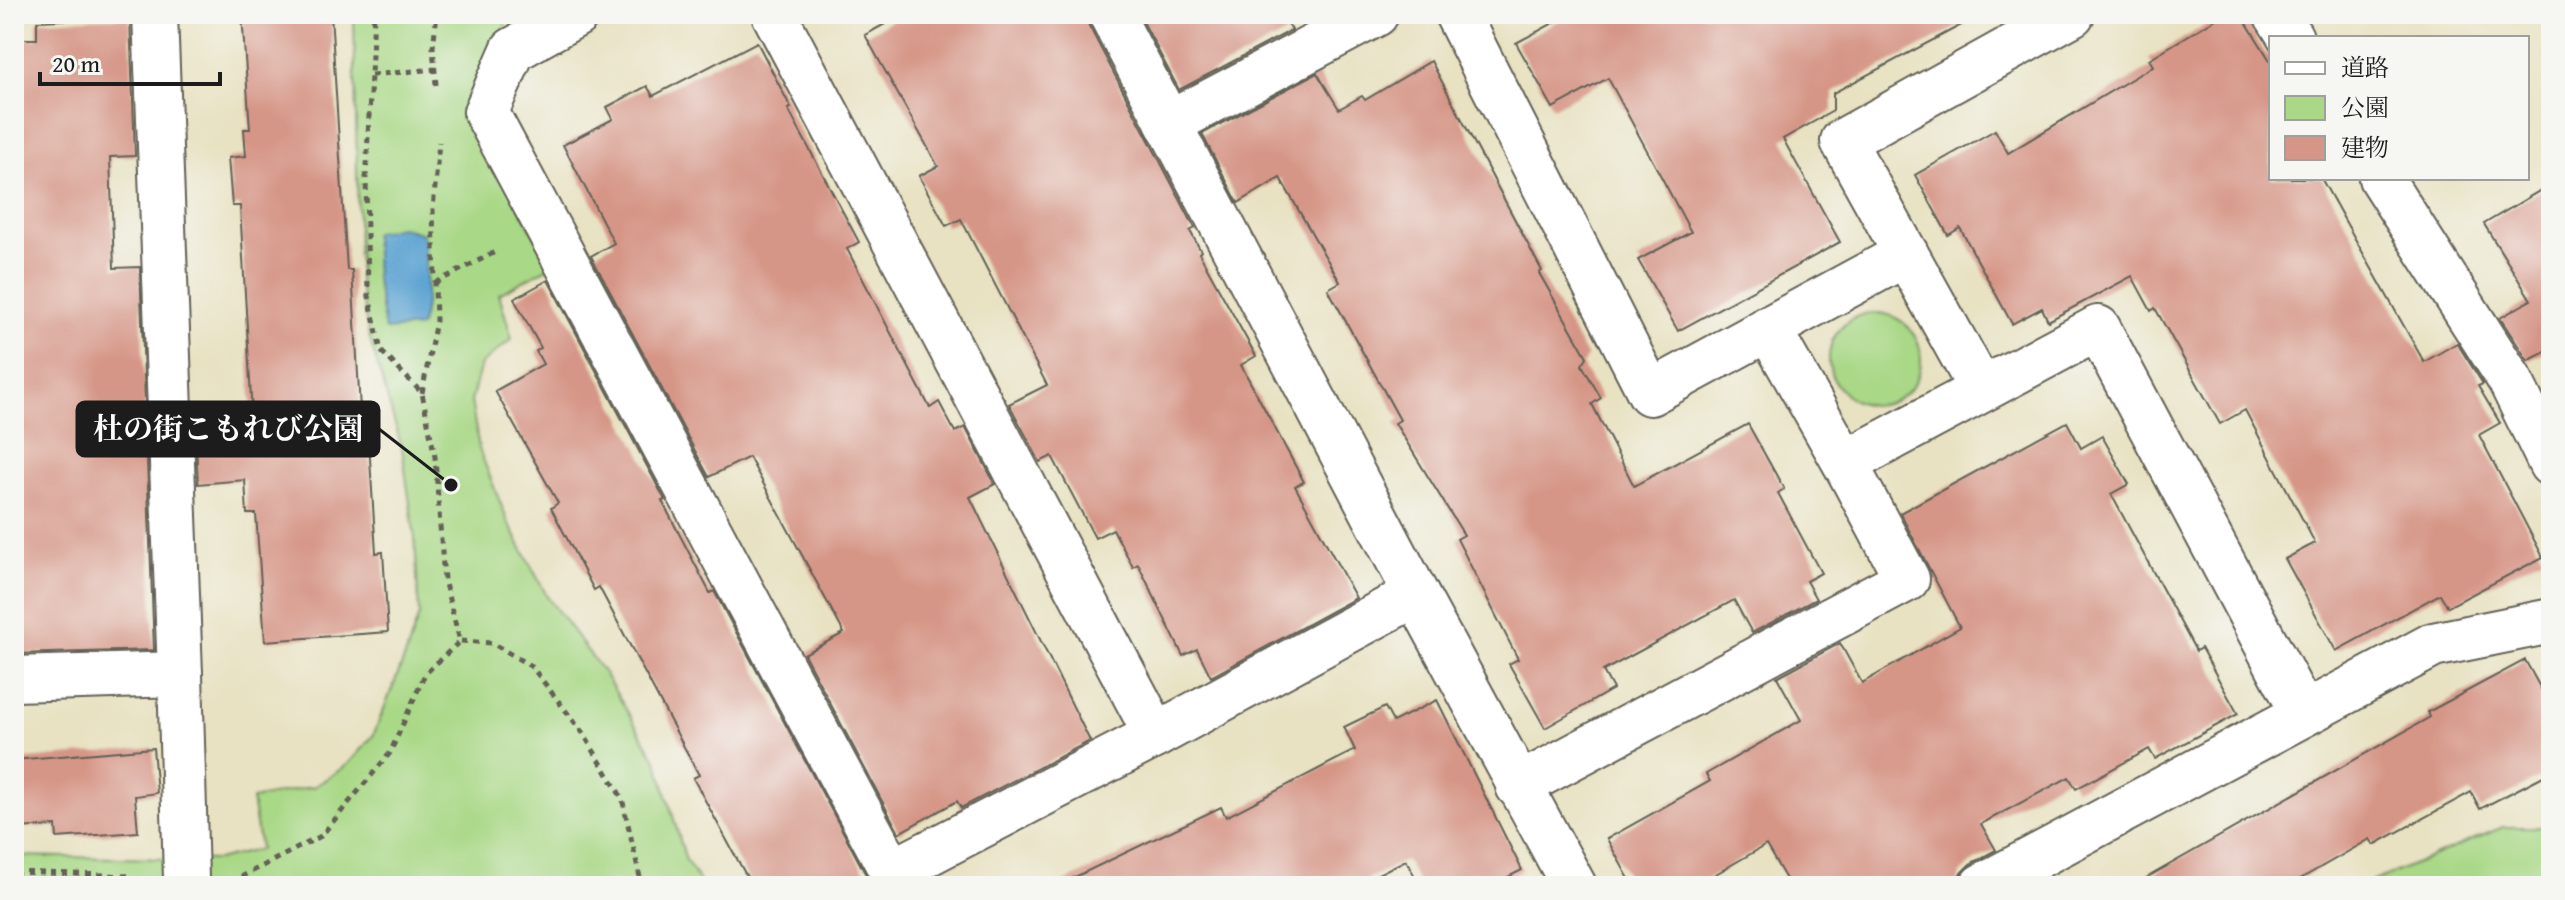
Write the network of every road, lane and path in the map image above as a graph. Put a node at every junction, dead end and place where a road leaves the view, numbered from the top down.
1 (155, 14) edge
2 (374, 14) edge
3 (437, 14) edge
4 (577, 14) edge
5 (774, 14) edge
6 (1111, 14) edge
7 (1376, 14) edge
8 (1457, 14) edge
9 (2072, 14) edge
10 (2276, 14) edge
11 (2290, 36) edge
12 (435, 69) junction
13 (371, 75) junction
14 (437, 99) dead end
15 (1168, 124) junction
16 (440, 129) dead end
17 (2382, 180) edge
18 (546, 226) junction
19 (1906, 254) junction
20 (435, 283) junction
21 (1768, 328) junction
22 (1981, 389) junction
23 (422, 393) junction
24 (1845, 463) junction
25 (2551, 464) edge
26 (1416, 594) junction
27 (2551, 621) edge
28 (460, 641) junction
29 (180, 674) junction
30 (14, 679) edge
31 (2303, 713) junction
32 (1156, 735) junction
33 (1518, 786) junction
34 (14, 872) edge
35 (186, 878) joint
36 (252, 886) edge
37 (642, 886) edge
38 (1574, 886) edge
39 (1982, 886) edge

1 - 29 street
2 - 13 path
3 - 12 path
4 - 18 street
5 - 32 street
6 - 15 street
7 - 15 street
8 - 21 street
9 - 19 street
10 - 11 street
12 - 13 path
12 - 14 path
13 - 23 path
15 - 26 street
16 - 20 path
17 - 25 street
18 - 20 path
18 - 32 street
19 - 21 street
19 - 22 street
20 - 23 path
21 - 24 street
22 - 24 street
22 - 31 street
23 - 28 path
24 - 33 street
26 - 32 street
26 - 33 street
27 - 31 street
28 - 36 path
28 - 37 path
29 - 30 street
29 - 35 street
31 - 39 street
33 - 38 street
34 - 35 path

